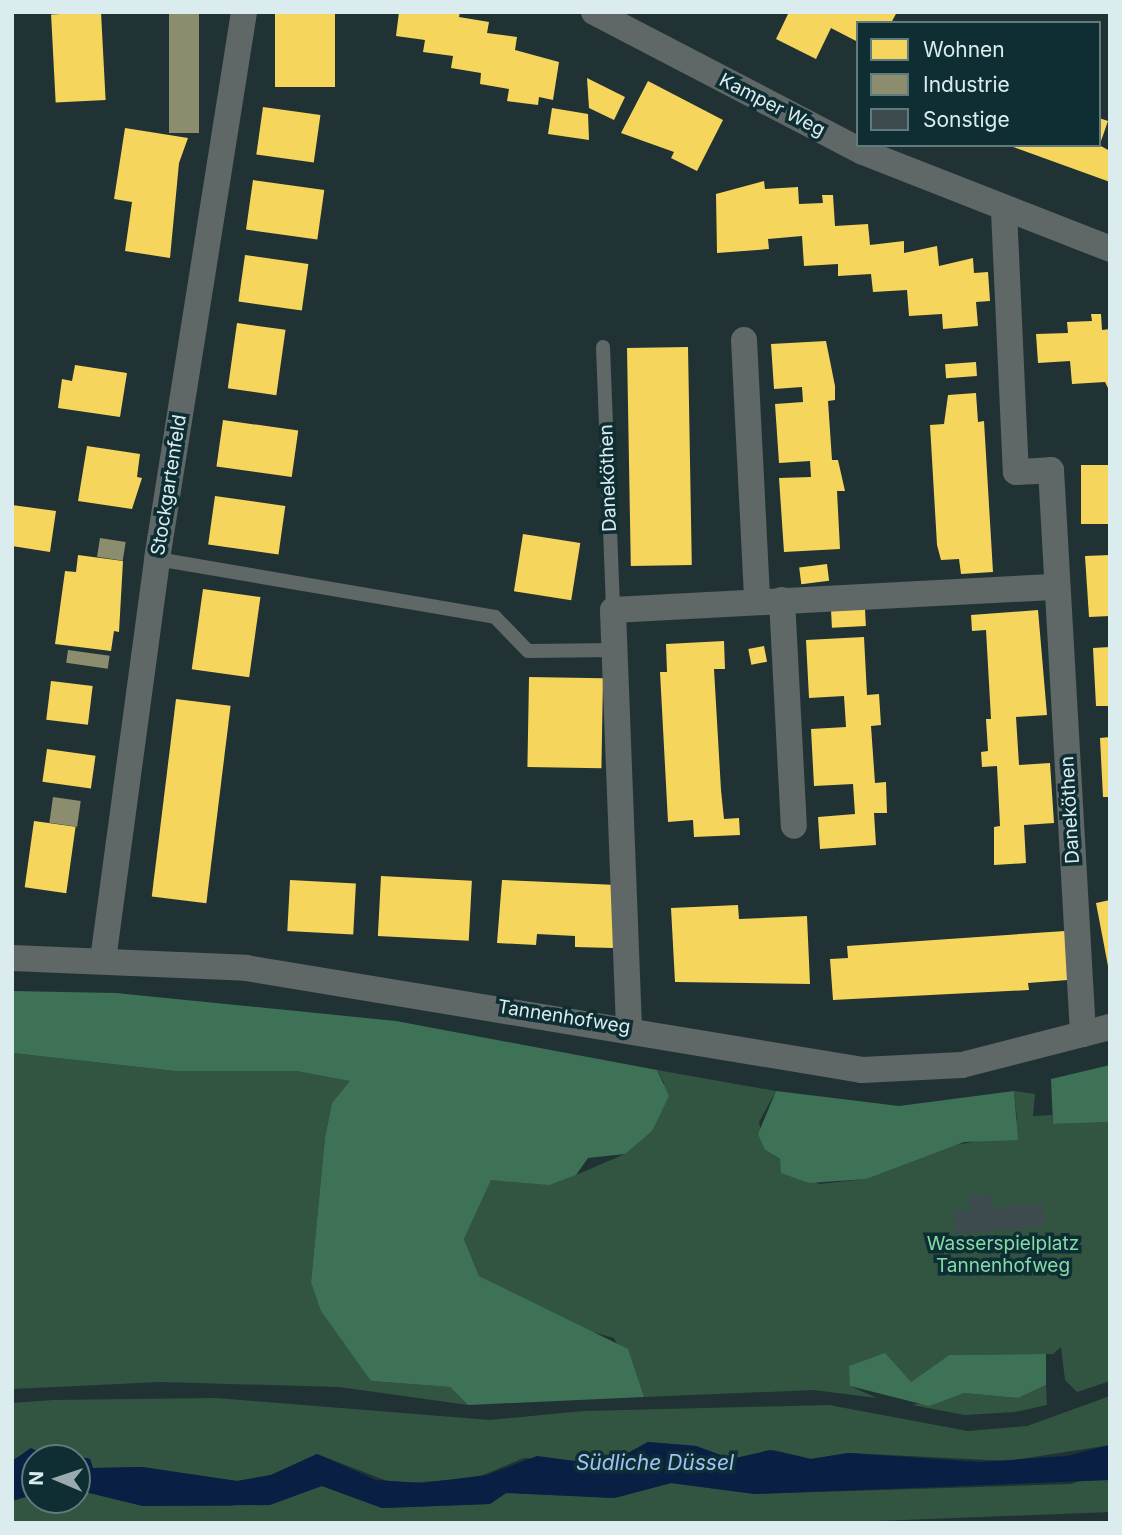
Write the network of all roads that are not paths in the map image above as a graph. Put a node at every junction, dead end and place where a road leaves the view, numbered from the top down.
1 (244, 12) edge
2 (594, 12) edge
3 (1004, 211) junction
4 (1110, 249) edge
5 (744, 340) dead end
6 (603, 347) dead end
7 (157, 559) junction
8 (1057, 587) junction
9 (770, 601) junction
10 (613, 610) junction
11 (615, 650) junction
12 (794, 826) dead end
13 (12, 958) edge
14 (103, 960) junction
15 (1110, 1027) edge
16 (629, 1028) junction
17 (1083, 1034) junction

1 - 7 street, Stockgartenfeld
2 - 3 street, Kamper Weg
3 - 4 street, Kamper Weg
3 - 8 street, Daneköthen
5 - 9 street
6 - 10 lane, Daneköthen
7 - 11 lane
7 - 14 street, Stockgartenfeld
8 - 9 street
8 - 17 street, Daneköthen
9 - 10 street
9 - 12 street
10 - 11 street, Daneköthen
11 - 16 street, Daneköthen
13 - 14 street, Tannenhofweg
14 - 16 street, Tannenhofweg
15 - 17 street, Tannenhofweg
16 - 17 street, Tannenhofweg

